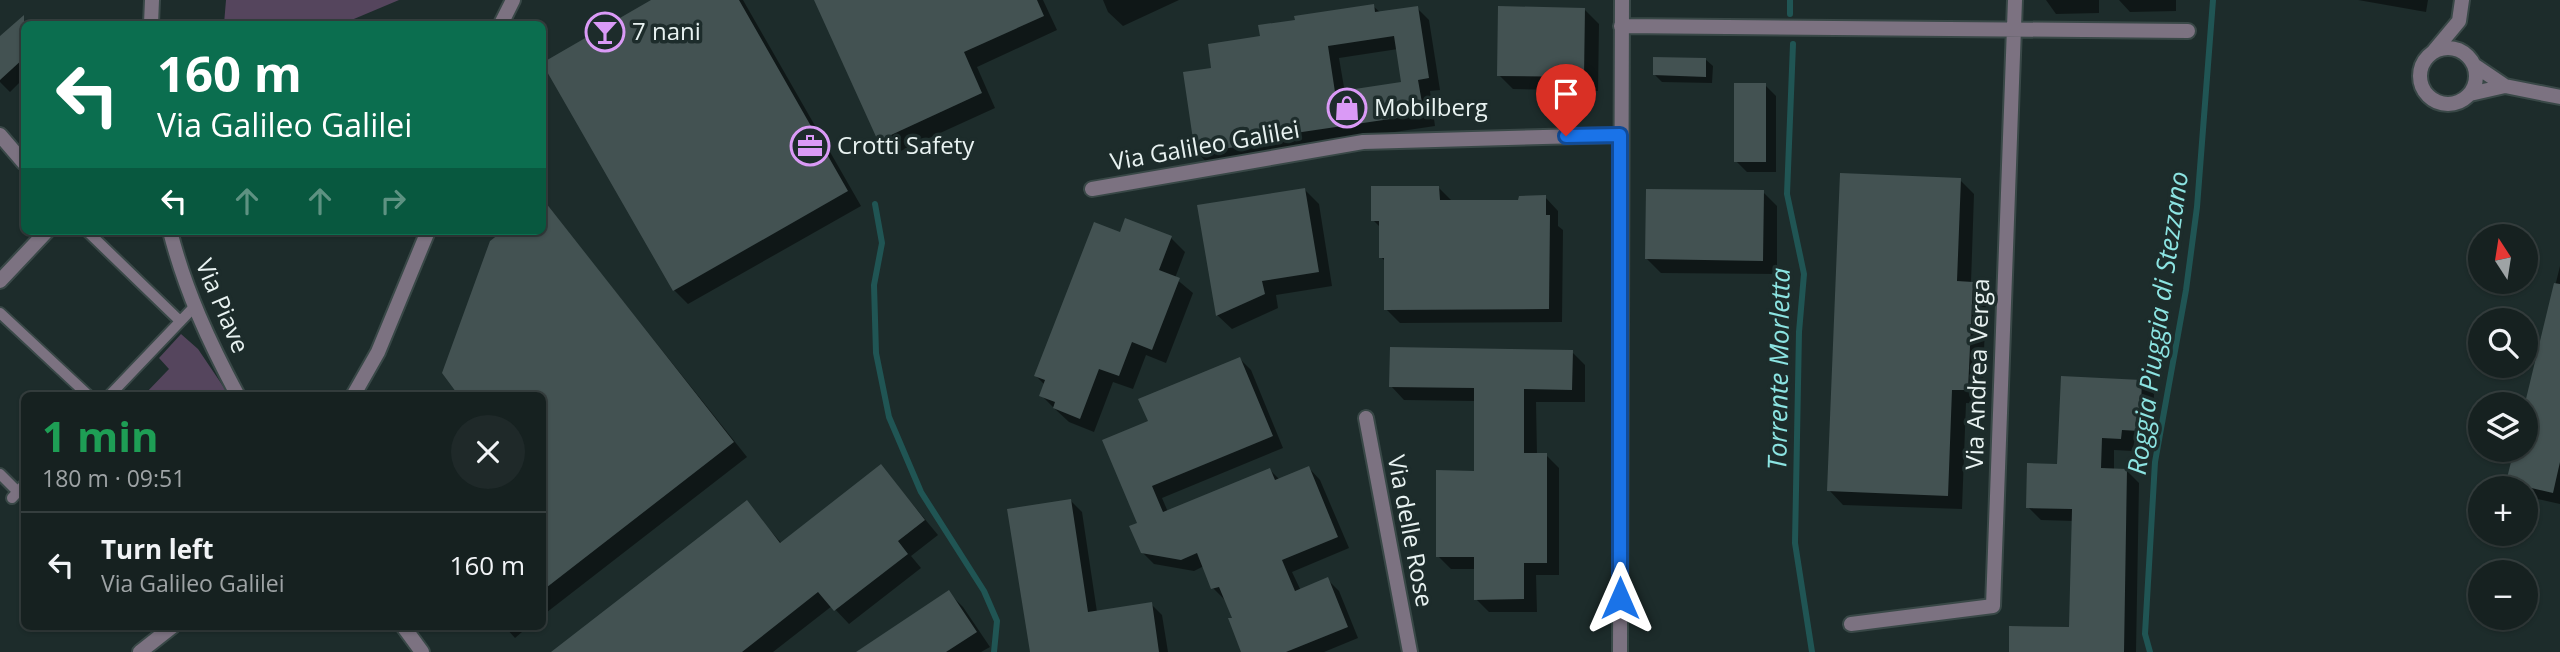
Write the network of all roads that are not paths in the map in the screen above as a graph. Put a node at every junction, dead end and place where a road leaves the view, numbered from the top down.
1 (152, 0) edge
2 (513, 0) edge
3 (1622, 0) edge
4 (2015, 0) edge
5 (2462, 0) edge
6 (151, 21) edge
7 (502, 21) edge
8 (2459, 21) junction
9 (1621, 26) junction
10 (2014, 29) junction
11 (2188, 32) dead end
12 (2433, 52) junction
13 (2470, 60) junction
14 (2505, 86) junction
15 (2470, 94) junction
16 (2560, 97) edge
17 (0, 135) edge
18 (1620, 135) junction
19 (21, 160) edge
20 (1092, 189) dead end
21 (43, 235) edge
22 (91, 235) edge
23 (171, 235) edge
24 (426, 235) edge
25 (0, 281) edge
26 (194, 307) junction
27 (0, 313) edge
28 (180, 321) junction
29 (85, 392) edge
30 (113, 392) edge
31 (236, 392) edge
32 (355, 392) edge
33 (1366, 418) dead end
34 (0, 474) edge
35 (18, 492) edge
36 (1851, 624) dead end
37 (168, 630) edge
38 (406, 630) edge
39 (140, 652) edge
40 (422, 652) edge
41 (1410, 652) edge
42 (1620, 652) edge

1 - 6 street
2 - 7 street
3 - 9 street
4 - 10 street, Via Andrea Verga
5 - 8 street
8 - 12 street
8 - 13 street
9 - 10 street
9 - 18 street
10 - 11 street
10 - 36 street, Via Andrea Verga
12 - 13 street
12 - 15 street
13 - 14 street
13 - 15 street
14 - 15 street
14 - 16 street
17 - 19 street
18 - 20 street, Via Galileo Galilei
18 - 42 street
21 - 25 street
22 - 28 street
23 - 26 street, Via Piave
24 - 32 street
26 - 28 street
26 - 31 street, Via Piave
27 - 29 street
28 - 30 street
33 - 41 street, Via delle Rose
34 - 35 street
37 - 39 street
38 - 40 street

